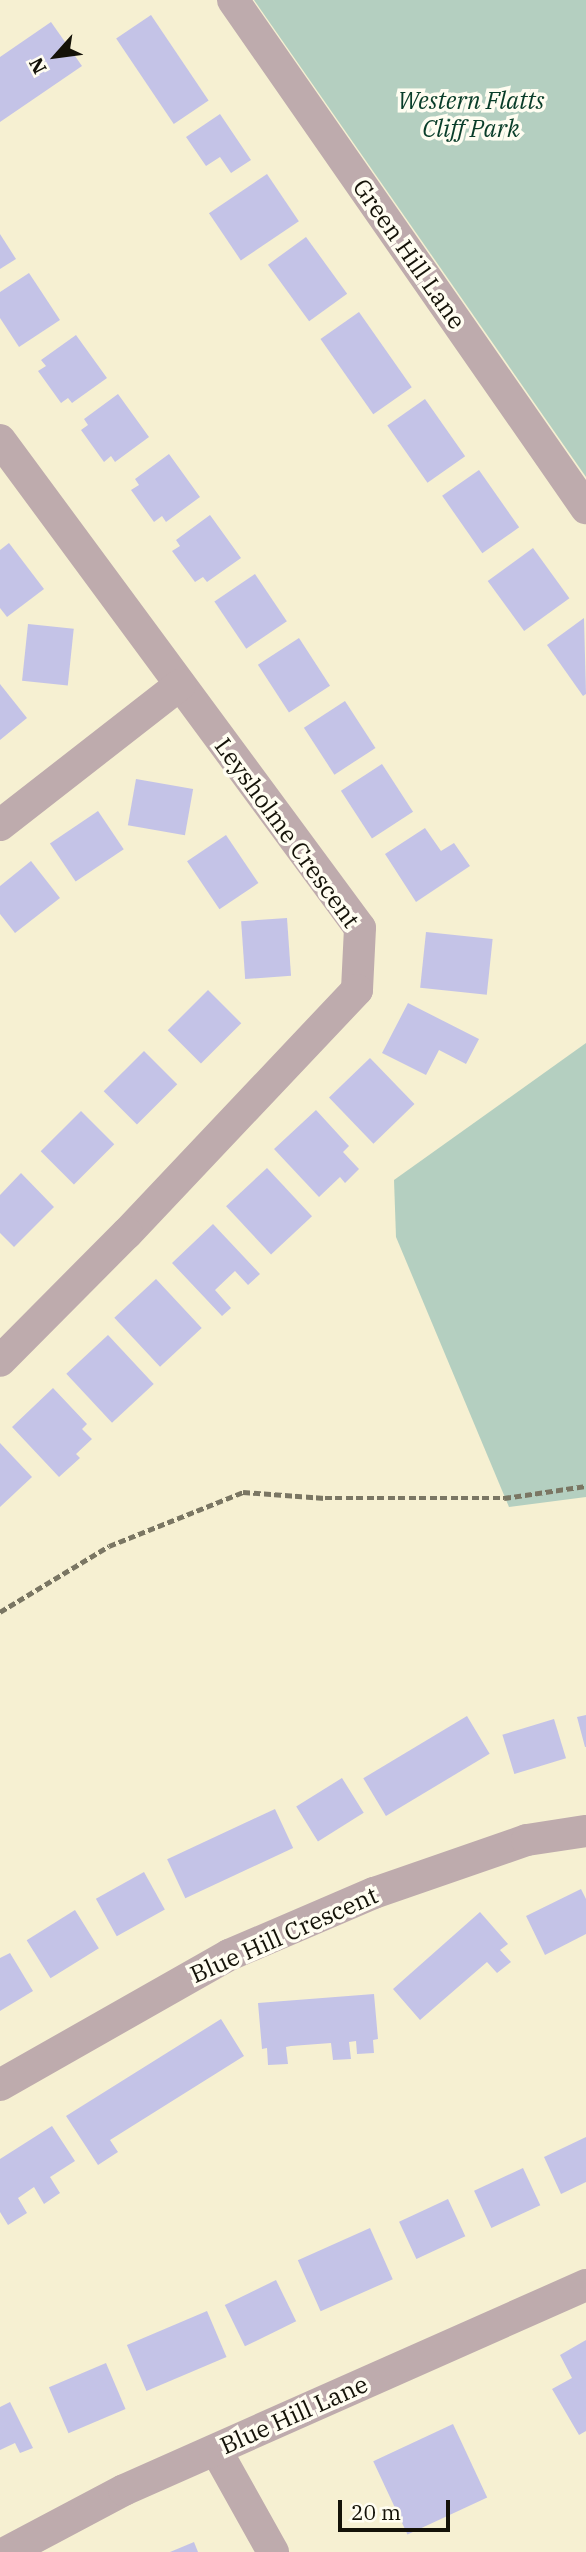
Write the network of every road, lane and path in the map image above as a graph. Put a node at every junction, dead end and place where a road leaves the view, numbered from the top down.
1 (233, 0) edge
2 (0, 440) edge
3 (586, 508) edge
4 (180, 685) junction
5 (0, 825) edge
6 (0, 1360) edge
7 (586, 1486) edge
8 (0, 1612) edge
9 (586, 1831) edge
10 (0, 2085) edge
11 (586, 2285) edge
12 (216, 2450) junction
13 (7, 2552) edge
14 (273, 2552) edge

1 - 3 street, Green Hill Lane
2 - 4 street, Leysholme Crescent
4 - 5 street
4 - 6 street, Leysholme Crescent
7 - 8 path
9 - 10 street, Blue Hill Crescent
11 - 12 street, Blue Hill Lane
12 - 13 street, Blue Hill Lane
12 - 14 street

